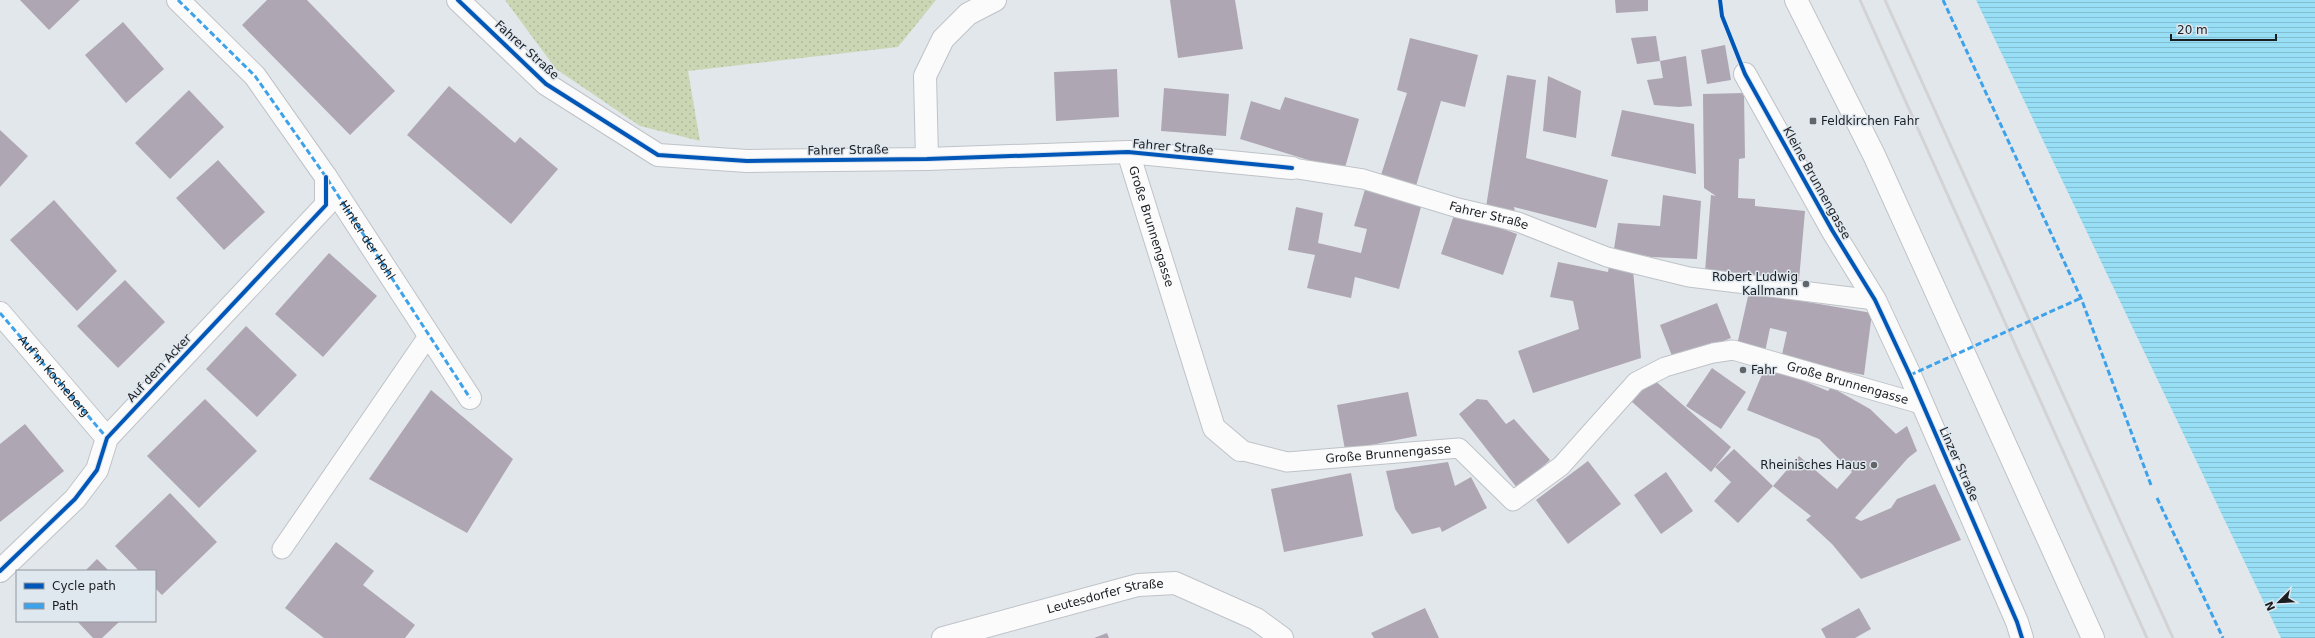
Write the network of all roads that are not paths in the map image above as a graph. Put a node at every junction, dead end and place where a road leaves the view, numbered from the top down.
1 (178, 0) edge
2 (458, 0) edge
3 (995, 0) edge
4 (1796, 0) edge
5 (1745, 74) dead end
6 (1128, 152) junction
7 (927, 159) junction
8 (1292, 168) joint
9 (326, 177) junction
10 (1874, 300) junction
11 (0, 313) edge
12 (429, 335) junction
13 (470, 398) dead end
14 (1922, 404) junction
15 (108, 438) junction
16 (1240, 450) joint
17 (282, 549) dead end
18 (0, 571) edge
19 (943, 638) edge
20 (1282, 638) edge
21 (2022, 638) edge
22 (2093, 638) edge

1 - 9 street, Hinter der Hohl
2 - 7 street, Fahrer Straße
3 - 7 street
4 - 22 street
5 - 10 street, Kleine Brunnengasse
6 - 7 street, Fahrer Straße
6 - 8 street, Fahrer Straße
6 - 16 street, Große Brunnengasse
8 - 10 lane, Fahrer Straße
9 - 12 street, Hinter der Hohl
9 - 15 street, Auf dem Acker
10 - 14 street, Linzer Straße
11 - 15 street, Auf'm Kocheberg
12 - 13 street, Hinter der Hohl
12 - 17 lane
14 - 16 lane, Große Brunnengasse
14 - 21 street, Linzer Straße
15 - 18 street, Auf dem Acker
19 - 20 street, Leutesdorfer Straße

